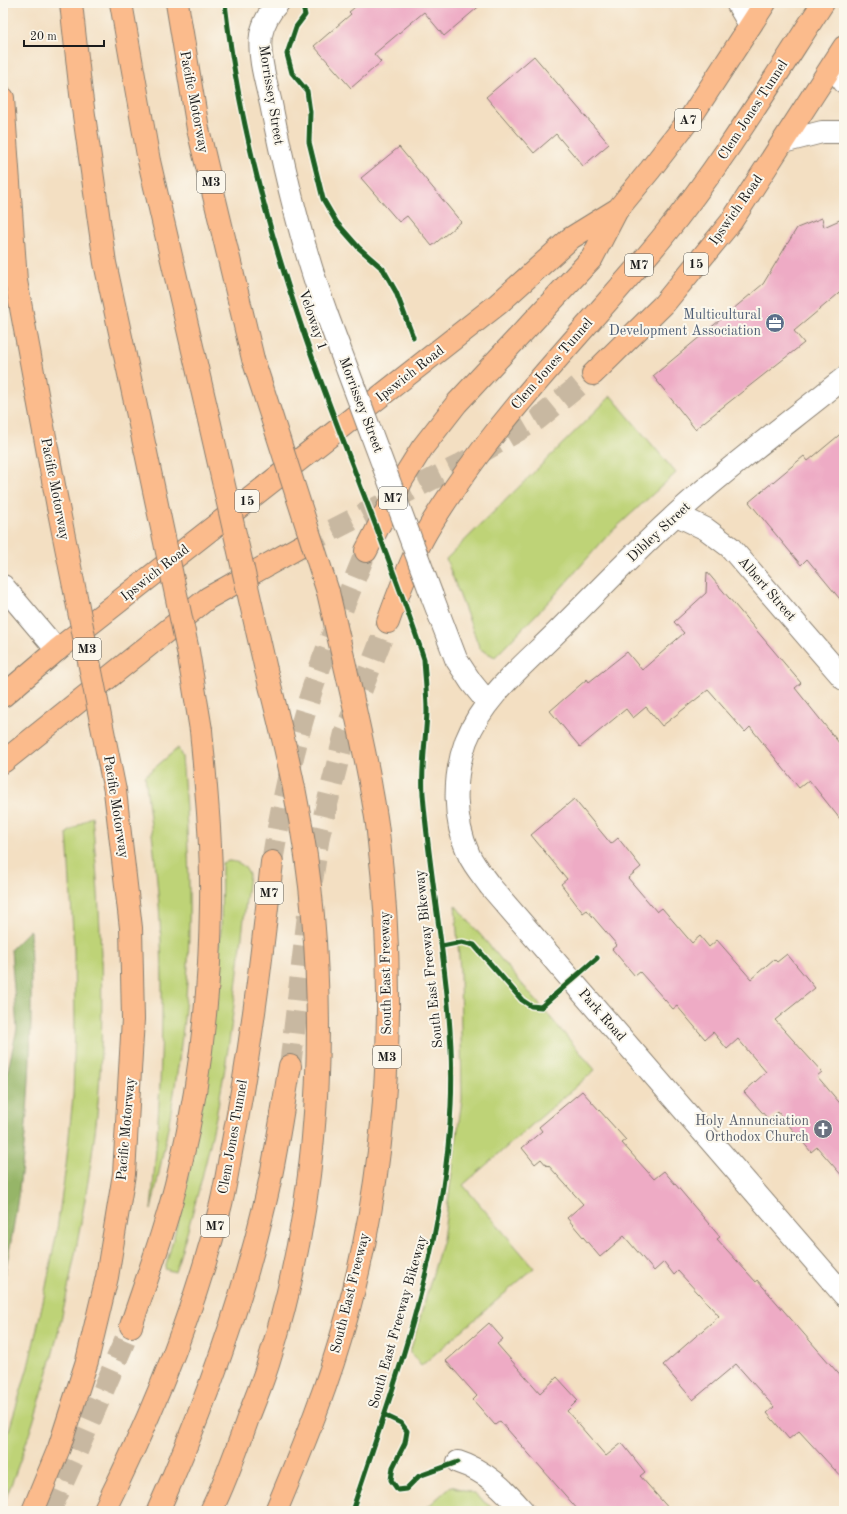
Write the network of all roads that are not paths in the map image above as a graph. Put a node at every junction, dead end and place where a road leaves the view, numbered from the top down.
1 (71, 3) edge
2 (121, 3) edge
3 (177, 3) edge
4 (278, 3) edge
5 (737, 3) edge
6 (765, 3) edge
7 (823, 3) edge
8 (750, 25) junction
9 (844, 47) edge
10 (838, 74) edge
11 (3, 98) edge
12 (844, 132) edge
13 (783, 142) junction
14 (618, 209) junction
15 (592, 374) tunnel mouth
16 (844, 378) edge
17 (677, 515) junction
18 (303, 545) tunnel mouth
19 (366, 551) tunnel mouth
20 (3, 586) edge
21 (328, 592) joint
22 (388, 622) tunnel mouth
23 (57, 650) junction
24 (844, 679) edge
25 (3, 696) edge
26 (488, 703) junction
27 (3, 762) edge
28 (272, 862) tunnel mouth
29 (290, 1066) tunnel mouth
30 (844, 1294) edge
31 (131, 1326) tunnel mouth
32 (458, 1462) dead end
33 (33, 1511) edge
34 (104, 1511) edge
35 (158, 1511) edge
36 (211, 1511) edge
37 (276, 1511) edge
38 (523, 1511) edge

1 - 31 highway, bridge
2 - 36 highway, bridge
3 - 21 highway, Pacific Motorway / M3, bridge
4 - 26 street, Morrissey Street, bridge
5 - 8 street
6 - 8 highway, Ipswich Road / A7
7 - 22 highway, Clem Jones Tunnel / M7
8 - 14 highway, Ipswich Road / A7
9 - 10 highway, Ipswich Road / 15
10 - 13 highway, Ipswich Road / 15
11 - 33 highway, Pacific Motorway / M3, bridge
12 - 13 street
13 - 15 highway, Ipswich Road / 15
14 - 19 highway, M7
14 - 23 highway, Ipswich Road / 15
16 - 17 street, Dibley Street
17 - 24 street, Albert Street
17 - 26 street, Dibley Street
18 - 27 highway
20 - 23 street
21 - 37 highway, South East Freeway / M3
23 - 25 highway, Ipswich Road / 15
26 - 30 street, Park Road
28 - 34 highway, Clem Jones Tunnel / M7
29 - 35 highway
32 - 38 street

